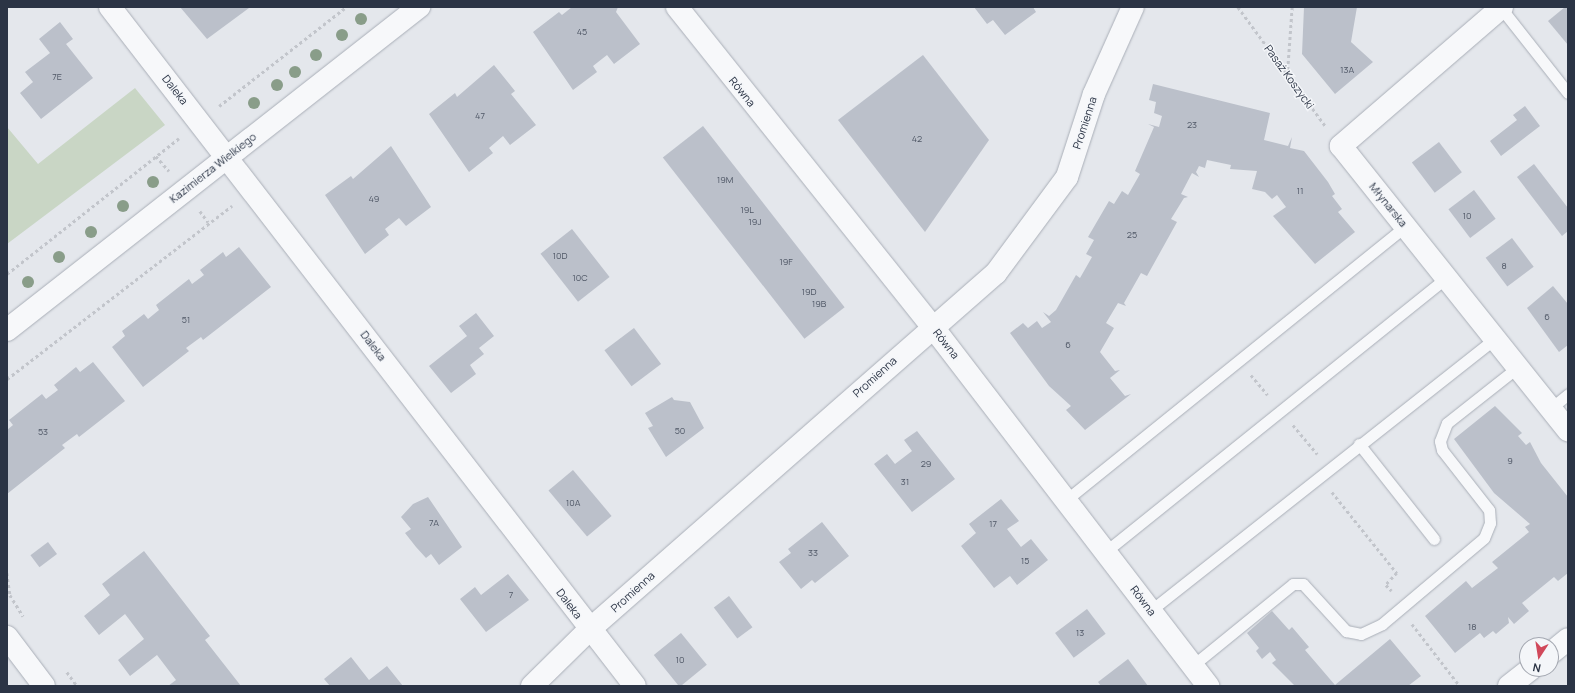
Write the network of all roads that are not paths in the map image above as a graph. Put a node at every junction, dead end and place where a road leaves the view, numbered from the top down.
1 (110, 7) edge
2 (419, 7) edge
3 (677, 7) edge
4 (1133, 7) edge
5 (1501, 8) edge
6 (1568, 93) edge
7 (227, 157) junction
8 (1405, 226) junction
9 (1446, 278) junction
10 (932, 326) junction
11 (7, 330) edge
12 (1495, 339) junction
13 (1518, 367) junction
14 (1568, 394) edge
15 (1551, 408) junction
16 (1568, 430) edge
17 (1359, 444) junction
18 (1066, 500) junction
19 (1434, 539) dead end
20 (1106, 552) junction
21 (1150, 611) junction
22 (590, 630) junction
23 (7, 637) edge
24 (1568, 639) edge
25 (1559, 646) edge
26 (1192, 666) junction
27 (1521, 677) edge
28 (44, 686) edge
29 (532, 686) edge
30 (635, 686) edge
31 (1208, 686) edge
32 (1509, 686) edge

1 - 7 street, Daleka
2 - 7 street, Kazimierza Wielkiego
3 - 10 street, Równa
4 - 10 street, Promienna
5 - 6 lane
5 - 8 street, Młynarska
7 - 11 street, Kazimierza Wielkiego
7 - 22 street, Daleka
8 - 9 street, Młynarska
8 - 18 lane
9 - 12 street, Młynarska
9 - 20 lane
10 - 18 street, Równa
10 - 22 street, Promienna
12 - 13 street, Młynarska
12 - 17 lane
13 - 15 street, Młynarska
13 - 26 lane
14 - 15 lane
15 - 16 street, Młynarska
17 - 19 lane
17 - 21 lane
18 - 20 street, Równa
20 - 21 street, Równa
21 - 26 street, Równa
22 - 29 street, Promienna
22 - 30 street, Daleka
23 - 28 street
24 - 25 street
26 - 31 street, Równa
27 - 32 street

